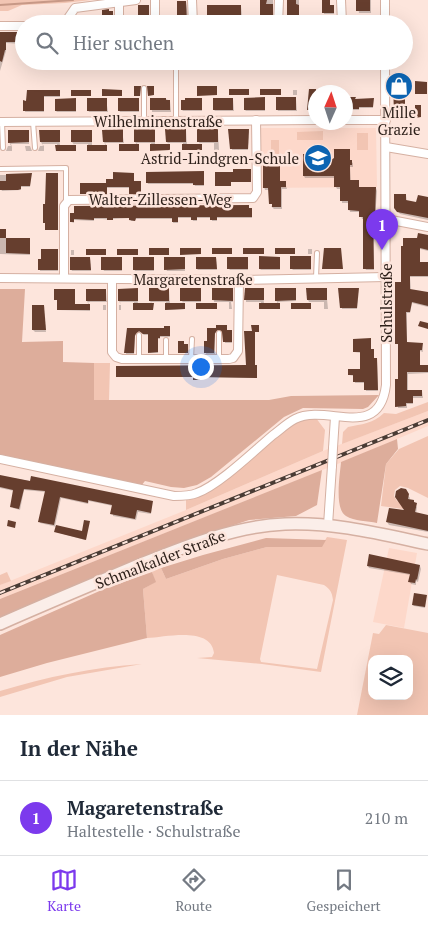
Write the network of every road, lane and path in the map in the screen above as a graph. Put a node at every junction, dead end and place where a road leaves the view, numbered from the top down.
1 (136, 0) edge
2 (155, 0) edge
3 (192, 0) edge
4 (279, 0) edge
5 (341, 0) edge
6 (385, 0) edge
7 (119, 2) junction
8 (70, 15) edge
9 (119, 15) edge
10 (155, 15) edge
11 (193, 15) edge
12 (278, 15) edge
13 (342, 15) edge
14 (385, 15) edge
15 (0, 26) edge
16 (15, 26) edge
17 (176, 70) edge
18 (385, 70) edge
19 (144, 88) dead end
20 (256, 120) junction
21 (308, 120) edge
22 (353, 120) edge
23 (386, 120) junction
24 (144, 121) junction
25 (176, 121) junction
26 (1, 122) edge
27 (33, 122) junction
28 (386, 146) junction
29 (2, 148) dead end
30 (35, 148) dead end
31 (428, 154) edge
32 (0, 169) edge
33 (66, 203) junction
34 (386, 219) junction
35 (428, 227) edge
36 (317, 253) dead end
37 (386, 277) junction
38 (0, 278) edge
39 (64, 278) junction
40 (316, 278) junction
41 (112, 279) junction
42 (239, 280) junction
43 (219, 333) dead end
44 (140, 335) dead end
45 (192, 339) dead end
46 (166, 340) dead end
47 (139, 359) junction
48 (166, 359) junction
49 (191, 359) junction
50 (219, 359) junction
51 (335, 417) junction
52 (0, 459) edge
53 (328, 526) junction
54 (428, 544) edge
55 (0, 624) edge

1 - 7 street
2 - 10 street
3 - 11 street
4 - 12 street
5 - 13 street
6 - 14 street
7 - 8 street
7 - 9 street
15 - 16 street
17 - 25 lane
18 - 23 street, Schulstraße
19 - 24 lane
20 - 21 street, Wilhelminenstraße
20 - 25 street, Wilhelminenstraße
20 - 33 street, Walter-Zillessen-Weg
22 - 23 street
23 - 28 street, Schulstraße
24 - 25 street, Wilhelminenstraße
24 - 27 street, Wilhelminenstraße
26 - 27 street, Wilhelminenstraße
26 - 29 lane
27 - 30 lane
28 - 31 street
28 - 34 street, Schulstraße
32 - 33 lane
33 - 39 street
34 - 35 street
34 - 37 street, Schulstraße
36 - 40 lane
37 - 40 street, Margaretenstraße
37 - 51 street, Schulstraße
38 - 39 street, Margaretenstraße
39 - 41 street, Margaretenstraße
40 - 42 street, Margaretenstraße
41 - 42 street, Margaretenstraße
41 - 47 street
42 - 50 street
43 - 50 lane
44 - 47 lane
45 - 49 lane
46 - 48 lane
47 - 48 street
48 - 49 street
49 - 50 street
51 - 52 street, Schulstraße
51 - 53 street, bridge
53 - 54 main road, Schmalkalder Straße
53 - 55 main road, Schmalkalder Straße

